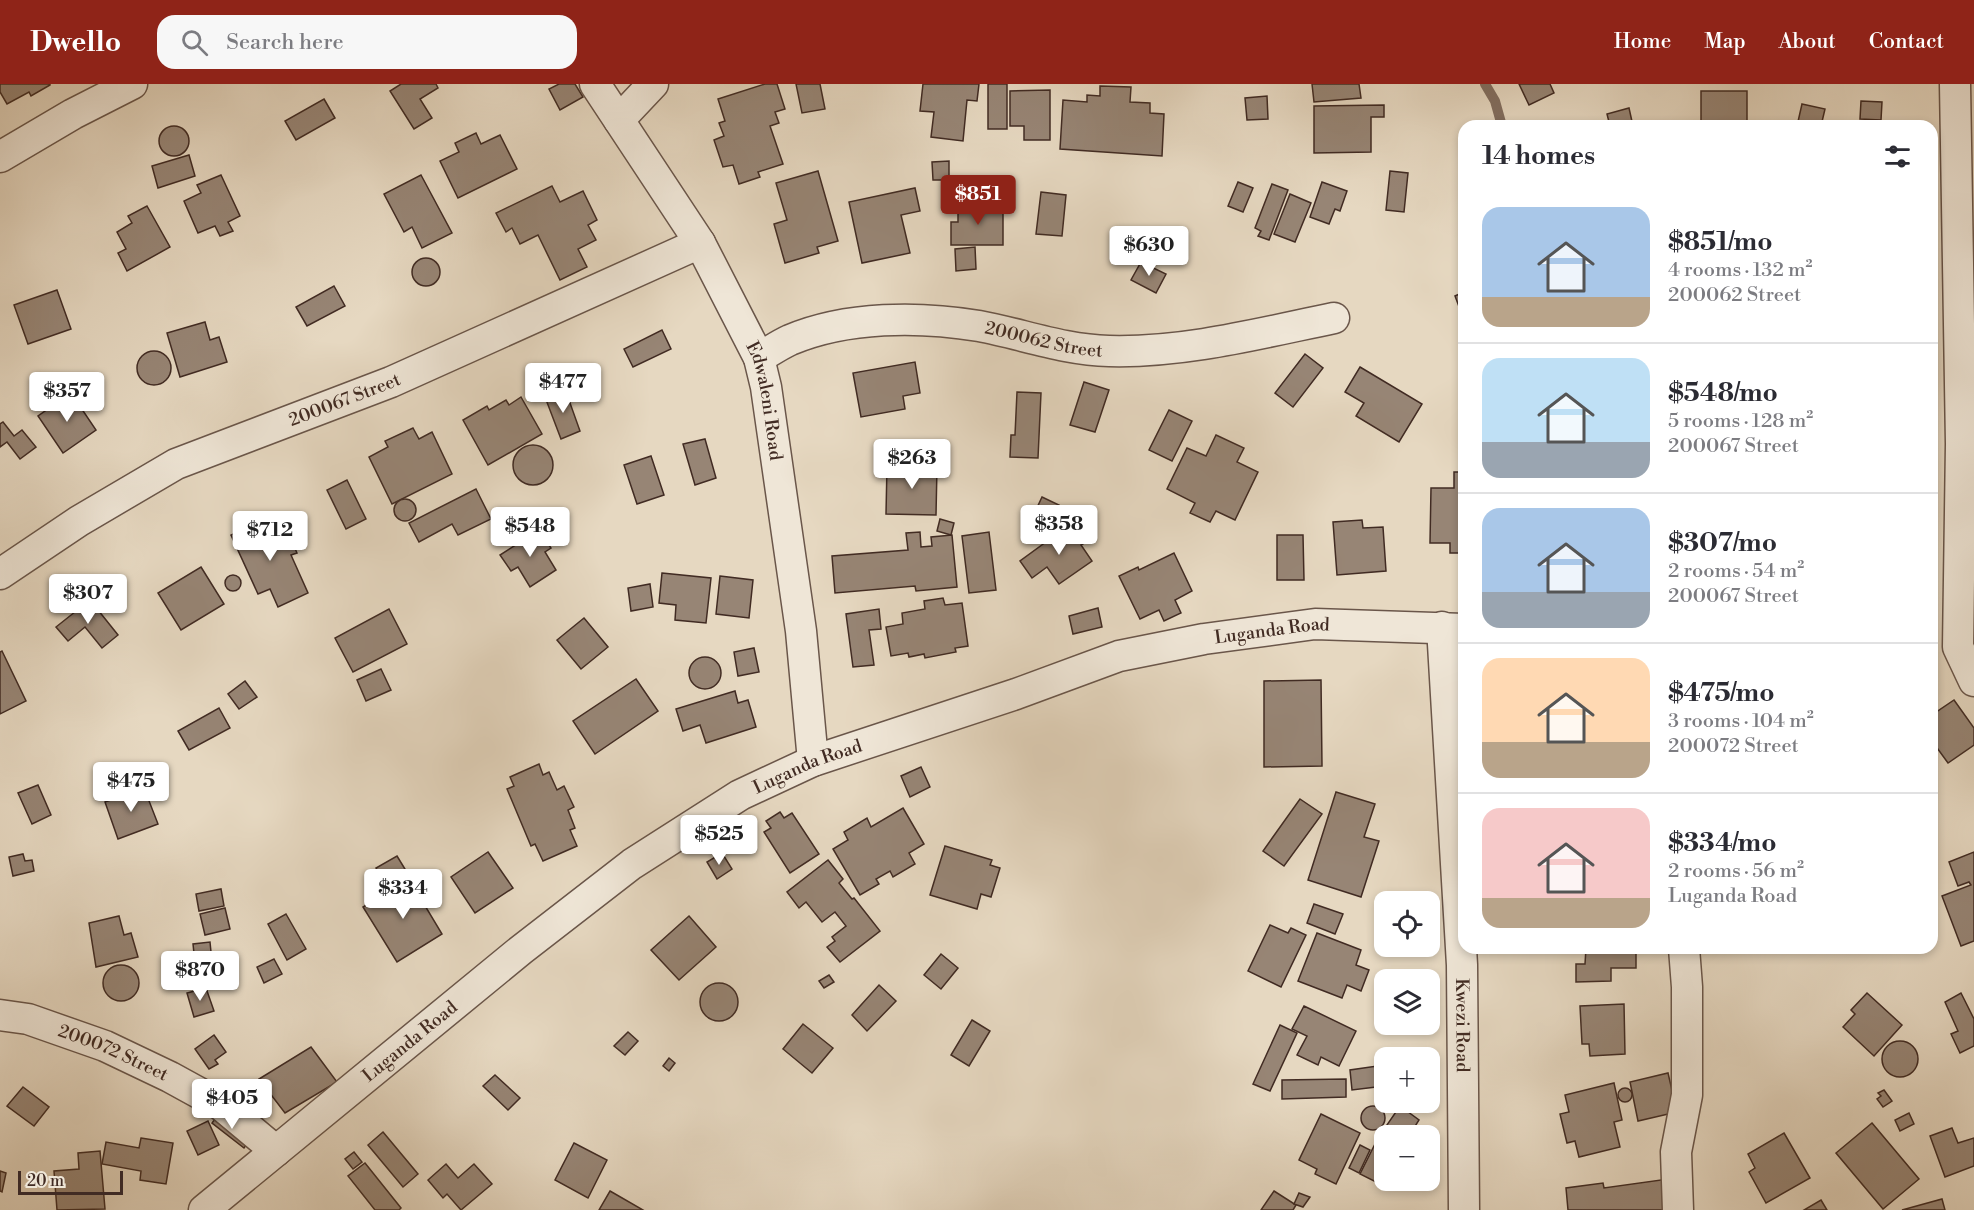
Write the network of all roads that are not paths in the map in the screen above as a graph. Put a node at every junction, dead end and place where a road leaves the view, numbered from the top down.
1 (132, 84) edge
2 (595, 84) edge
3 (653, 84) edge
4 (1955, 84) edge
5 (619, 120) junction
6 (0, 157) edge
7 (700, 243) junction
8 (1334, 318) dead end
9 (759, 358) junction
10 (0, 574) edge
11 (1453, 628) edge
12 (1955, 646) edge
13 (1974, 681) edge
14 (813, 761) junction
15 (1458, 815) edge
16 (1462, 954) edge
17 (1684, 954) edge
18 (0, 1015) edge
19 (276, 1151) junction
20 (204, 1210) edge
21 (1464, 1210) edge
22 (1678, 1210) edge

1 - 6 street
2 - 5 street, Edwaleni Road
3 - 5 street
4 - 12 street
5 - 7 street, Edwaleni Road
7 - 9 street, Edwaleni Road
7 - 10 street, 200067 Street
8 - 9 street, 200062 Street
9 - 14 street, Edwaleni Road
11 - 14 street, Luganda Road
11 - 15 street, Kwezi Road
12 - 13 street
14 - 19 street, Luganda Road
16 - 21 street, Kwezi Road
17 - 22 street
18 - 19 street, 200072 Street
19 - 20 street, Luganda Road

